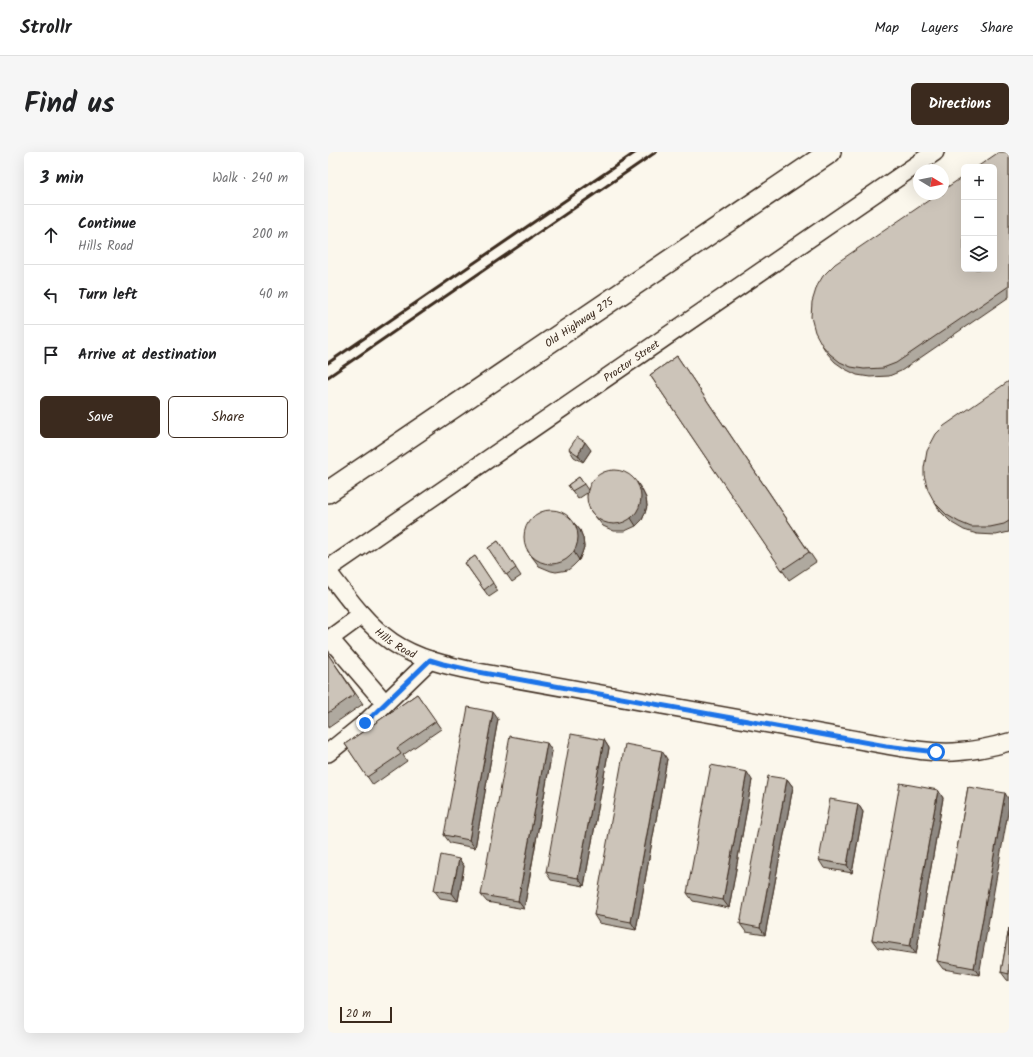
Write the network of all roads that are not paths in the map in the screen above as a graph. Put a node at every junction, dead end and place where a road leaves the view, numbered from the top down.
1 (830, 152) edge
2 (935, 152) edge
3 (328, 492) edge
4 (328, 569) edge
5 (328, 572) edge
6 (362, 615) junction
7 (329, 639) edge
8 (430, 660) junction
9 (385, 703) junction
10 (1009, 742) edge
11 (328, 753) edge

1 - 3 main road, Old Highway 275
2 - 4 street, Proctor Street
5 - 6 street, Hills Road
6 - 7 street
6 - 8 street, Hills Road
7 - 9 street
8 - 9 street
8 - 10 street, Hills Road
9 - 11 street

